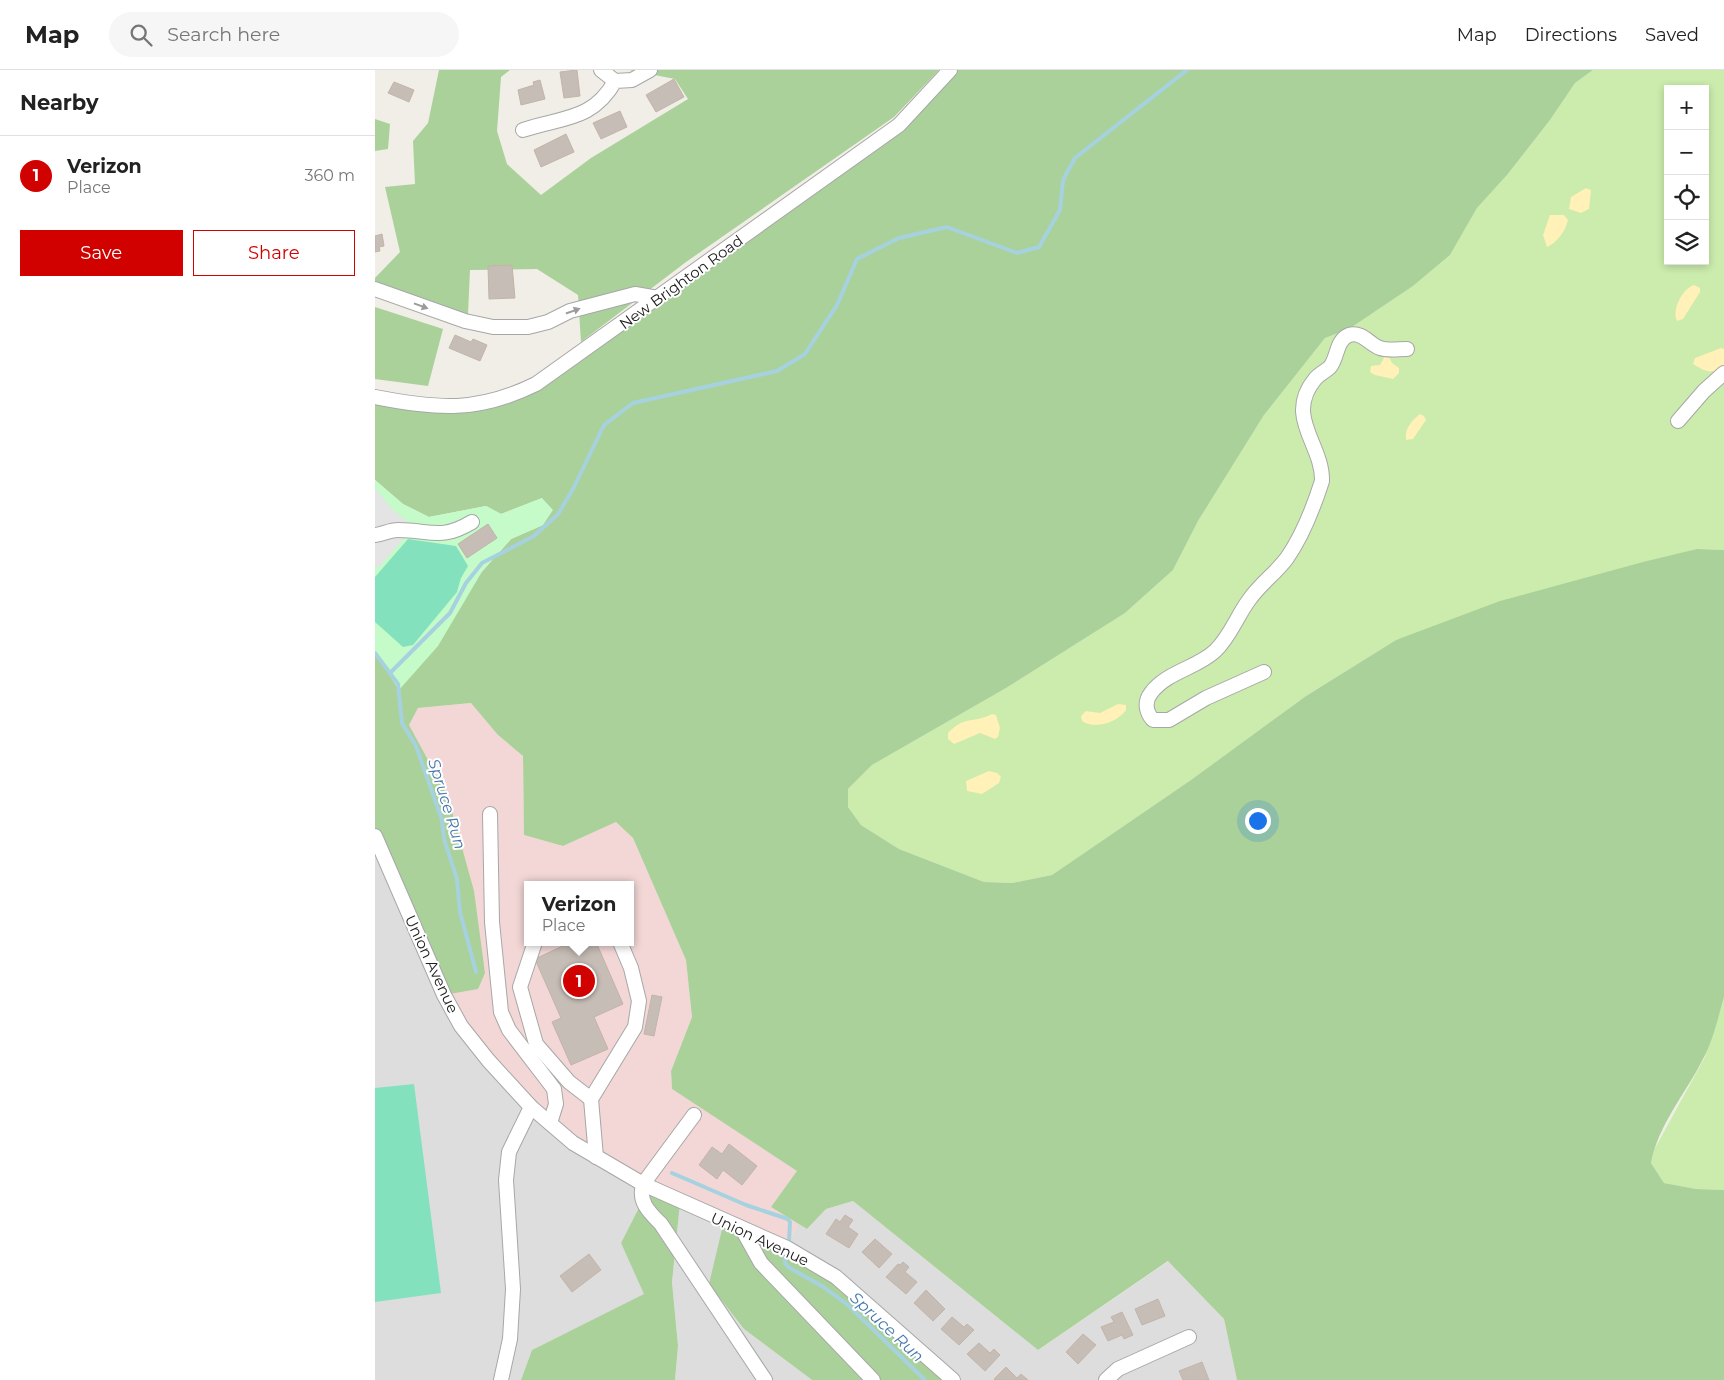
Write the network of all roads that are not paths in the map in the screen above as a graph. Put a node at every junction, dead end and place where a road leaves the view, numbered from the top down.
1 (601, 70) edge
2 (650, 70) edge
3 (950, 70) edge
4 (615, 81) junction
5 (523, 130) dead end
6 (375, 289) edge
7 (658, 298) junction
8 (1407, 349) dead end
9 (1724, 373) edge
10 (375, 397) edge
11 (1678, 421) dead end
12 (472, 522) dead end
13 (375, 535) edge
14 (1264, 672) dead end
15 (490, 814) dead end
16 (375, 836) edge
17 (534, 946) edge
18 (622, 946) edge
19 (591, 1099) junction
20 (531, 1107) junction
21 (694, 1115) dead end
22 (550, 1122) junction
23 (596, 1157) junction
24 (643, 1184) junction
25 (742, 1229) junction
26 (1189, 1337) dead end
27 (501, 1380) edge
28 (765, 1380) edge
29 (873, 1380) edge
30 (953, 1380) edge
31 (1106, 1380) edge

1 - 4 street
2 - 4 street
3 - 7 street, New Brighton Road
4 - 5 street
6 -> 7 street
7 - 10 street, New Brighton Road
8 - 14 street
9 - 11 street
12 - 13 street
15 - 22 street
16 - 20 street, Union Avenue
17 - 19 street
18 - 19 street
19 - 23 street
20 - 22 street, Union Avenue
20 - 27 street
21 - 24 street
22 - 23 street, Union Avenue
23 - 24 street, Union Avenue
24 - 25 street, Union Avenue
24 - 28 street
25 - 29 street
25 - 30 street, Union Avenue
26 - 31 street

